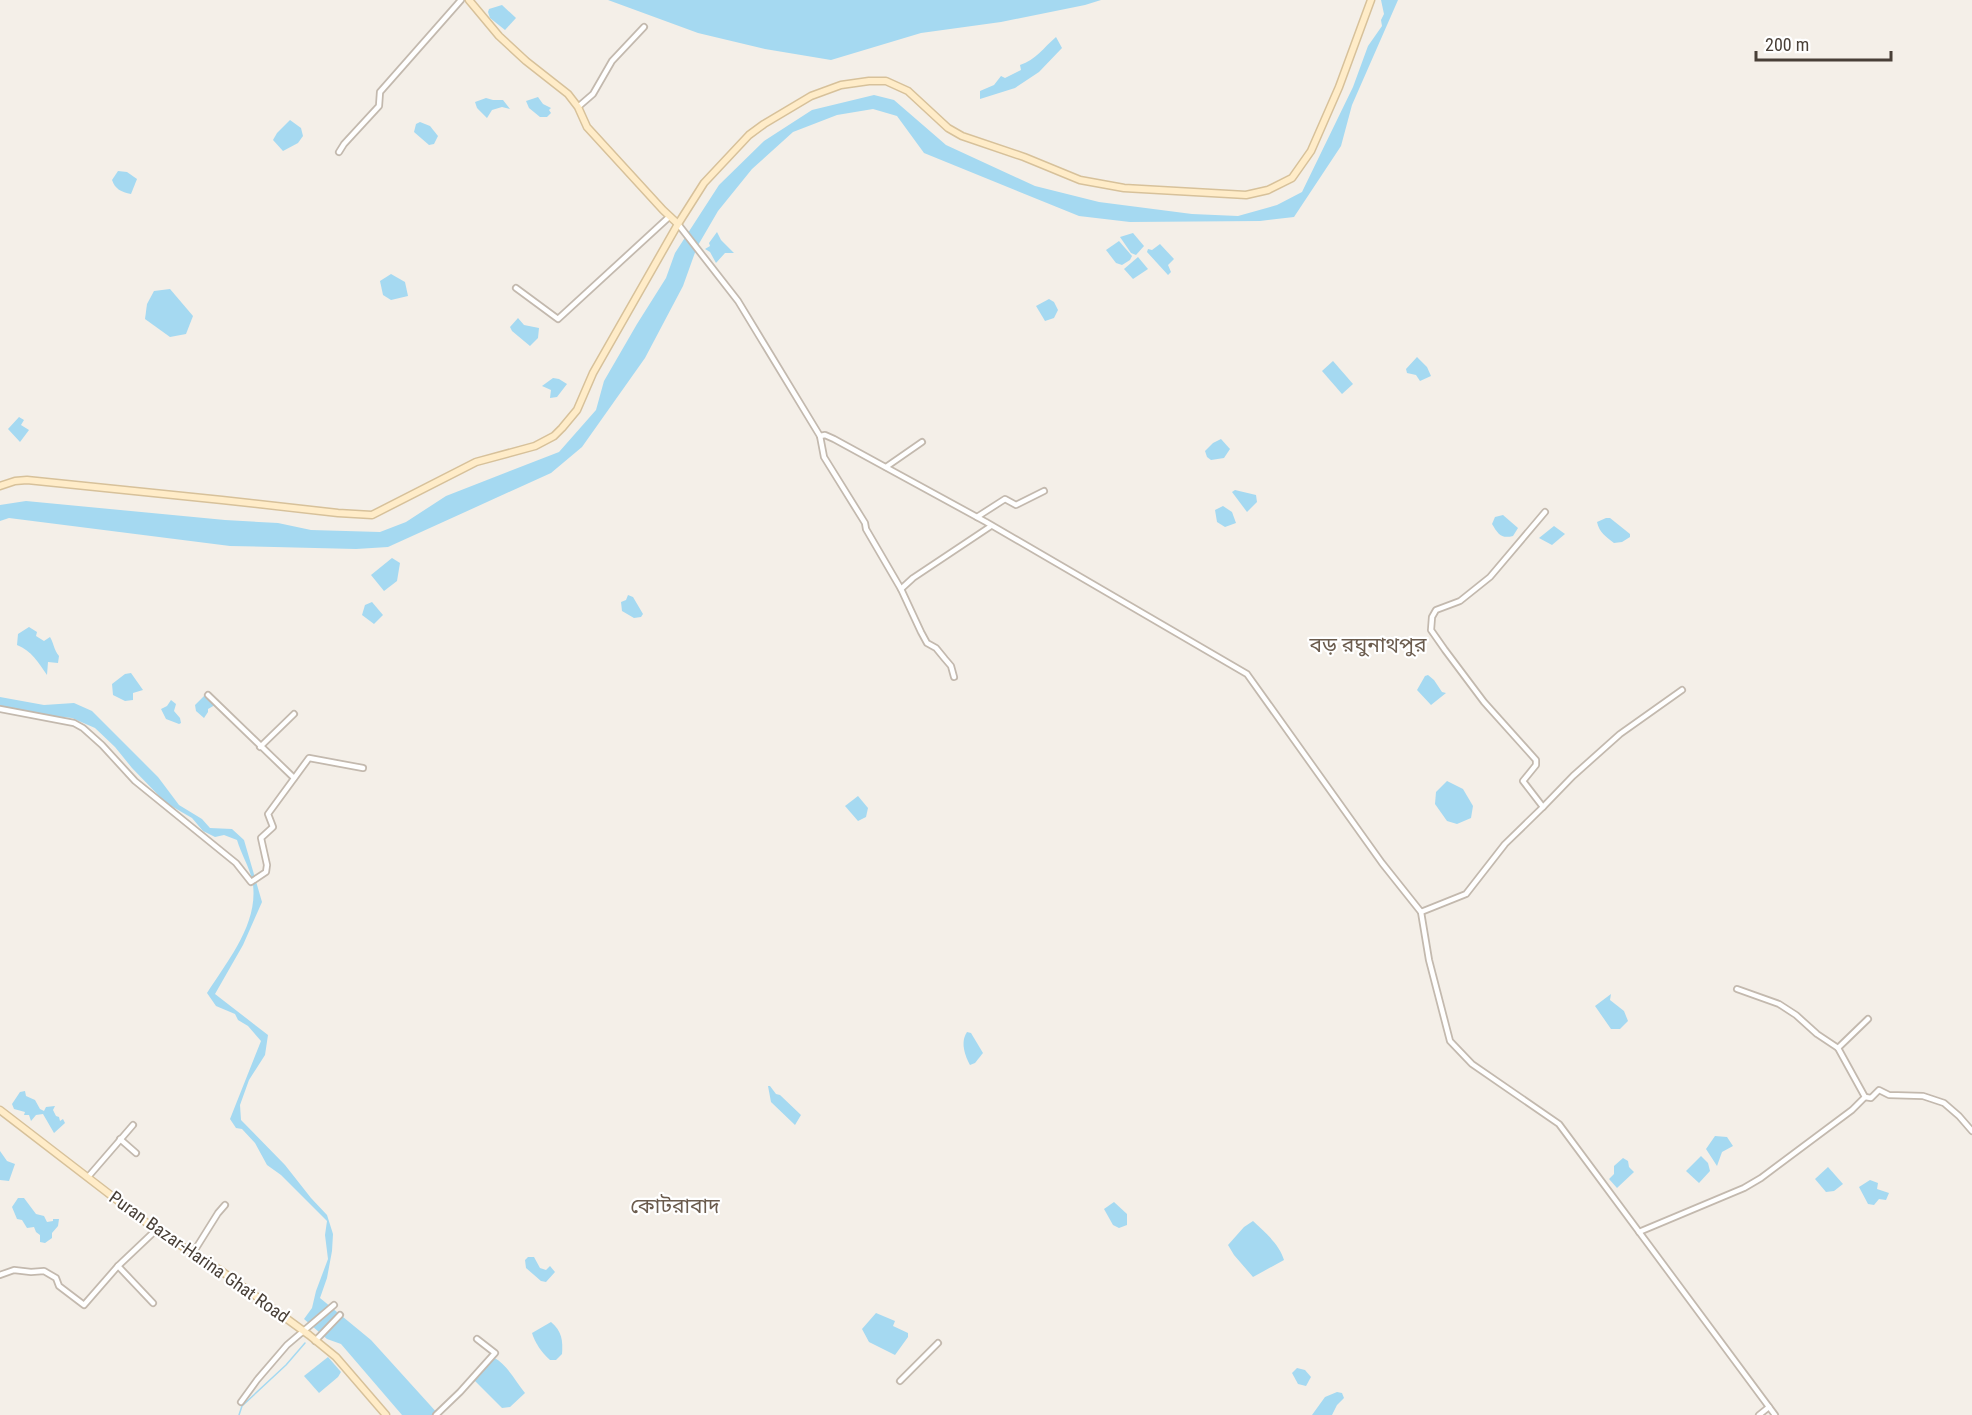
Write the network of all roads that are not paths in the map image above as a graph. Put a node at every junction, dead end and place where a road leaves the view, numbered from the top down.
1 (461, 0) edge
2 (469, 0) edge
3 (1371, 0) edge
4 (644, 27) dead end
5 (578, 107) junction
6 (339, 152) dead end
7 (669, 217) junction
8 (678, 224) junction
9 (516, 288) dead end
10 (820, 436) junction
11 (922, 442) dead end
12 (886, 467) junction
13 (0, 486) edge
14 (1044, 491) dead end
15 (1545, 512) dead end
16 (977, 517) junction
17 (991, 526) junction
18 (901, 589) junction
19 (954, 677) dead end
20 (1682, 690) dead end
21 (208, 694) dead end
22 (0, 709) edge
23 (294, 714) dead end
24 (260, 747) junction
25 (363, 768) dead end
26 (294, 778) junction
27 (1543, 807) junction
28 (1421, 912) junction
29 (1737, 989) dead end
30 (1868, 1018) dead end
31 (1838, 1048) junction
32 (1865, 1097) junction
33 (0, 1110) edge
34 (133, 1125) dead end
35 (1972, 1131) edge
36 (120, 1139) junction
37 (136, 1153) dead end
38 (88, 1177) junction
39 (225, 1206) dead end
40 (156, 1230) junction
41 (1639, 1232) junction
42 (194, 1253) junction
43 (118, 1266) junction
44 (0, 1275) edge
45 (153, 1303) dead end
46 (334, 1305) dead end
47 (340, 1316) dead end
48 (304, 1331) junction
49 (477, 1339) dead end
50 (315, 1341) junction
51 (938, 1343) dead end
52 (900, 1381) dead end
53 (241, 1402) dead end
54 (1769, 1407) junction
55 (438, 1413) edge
56 (386, 1415) edge
57 (1759, 1415) edge
58 (1775, 1415) edge

1 - 6 street
2 - 5 main road
3 - 8 main road
4 - 5 street
5 - 7 main road
7 - 8 main road
7 - 9 street
8 - 10 street
8 - 13 main road
10 - 12 street
10 - 18 street
11 - 12 street
12 - 16 street
14 - 16 street
15 - 27 street
16 - 17 street
17 - 18 street
17 - 28 street
18 - 19 street
20 - 27 street
21 - 24 street
22 - 26 street
23 - 24 street
24 - 26 street
25 - 26 street
27 - 28 street
28 - 41 street
29 - 31 street
30 - 31 street
31 - 32 street
32 - 35 street
32 - 41 street
33 - 38 main road, Puran Bazar-Harina Ghat Road
34 - 36 street
36 - 37 street
36 - 38 street
38 - 40 main road, Puran Bazar-Harina Ghat Road
39 - 42 street
40 - 42 main road, Puran Bazar-Harina Ghat Road
40 - 43 street
41 - 54 street
42 - 48 main road, Puran Bazar-Harina Ghat Road
43 - 44 street
43 - 45 street
46 - 48 street
47 - 50 street
48 - 50 main road, Puran Bazar-Harina Ghat Road
48 - 53 street
49 - 55 street
50 - 56 main road, Puran Bazar-Harina Ghat Road
51 - 52 street
54 - 57 street
54 - 58 street

